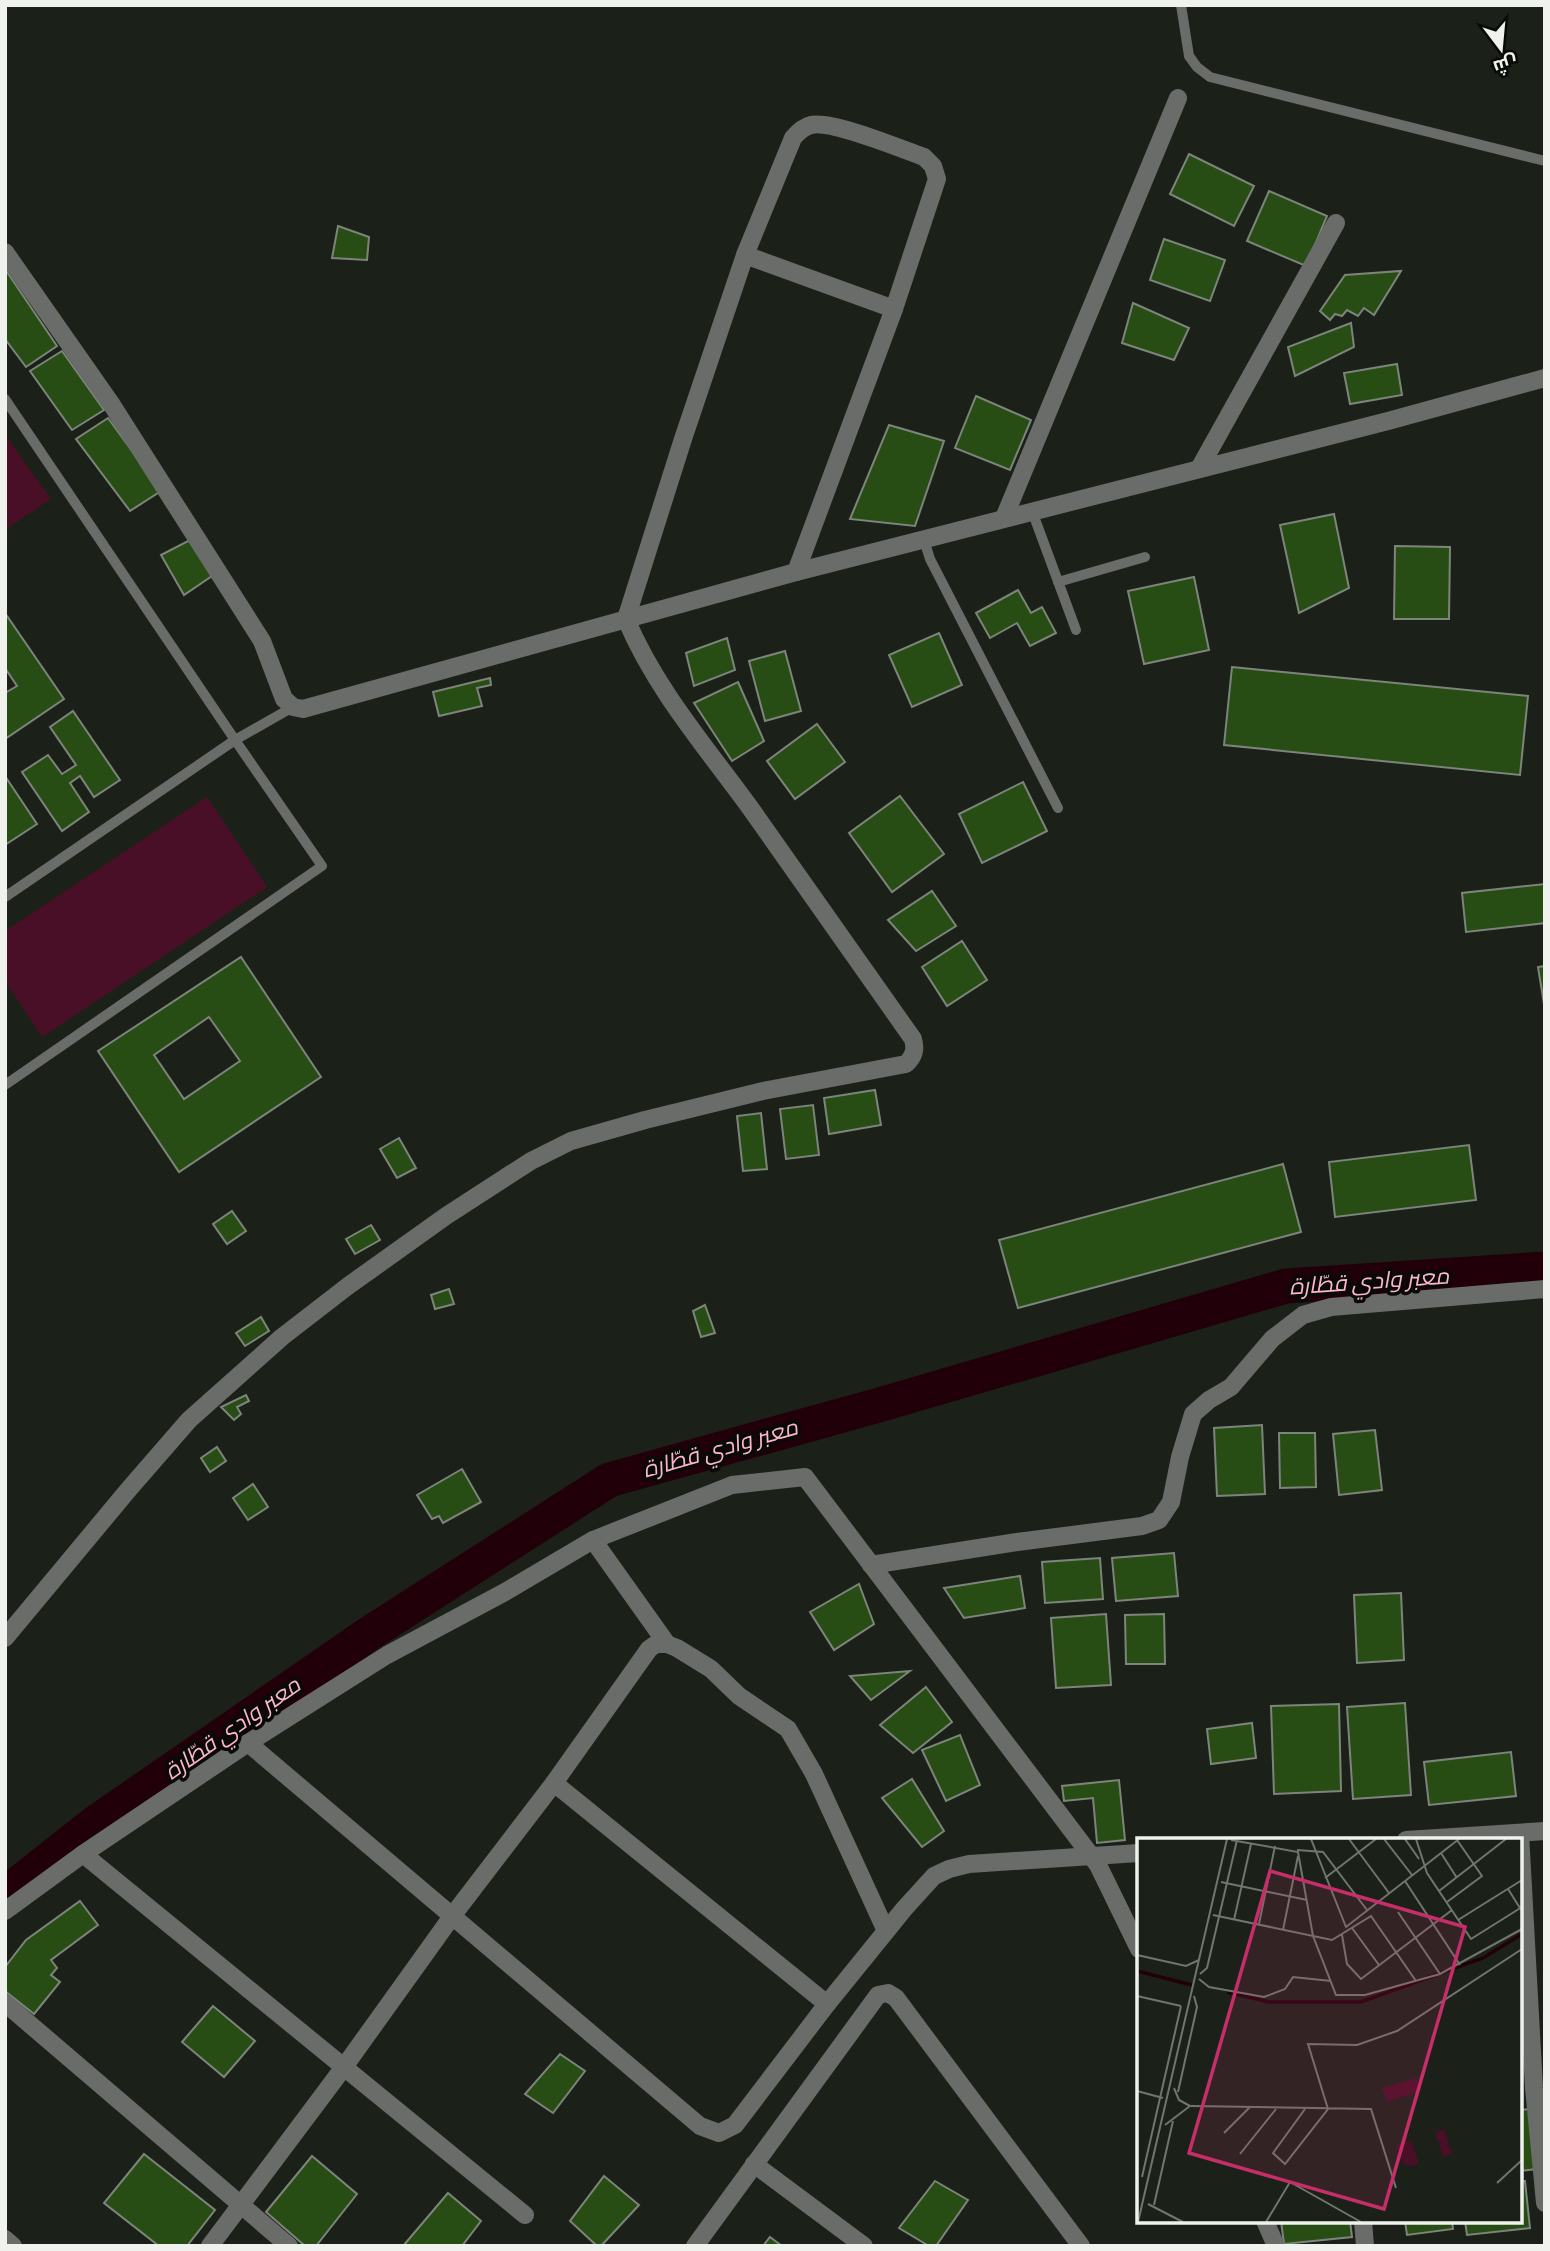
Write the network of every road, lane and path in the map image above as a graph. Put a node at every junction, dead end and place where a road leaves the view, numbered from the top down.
1 (1181, 5) edge
2 (1178, 98) dead end
3 (1545, 161) edge
4 (1336, 223) dead end
5 (5, 253) edge
6 (745, 256) junction
7 (894, 309) junction
8 (1545, 378) edge
9 (5, 399) edge
10 (1199, 469) junction
11 (1032, 511) junction
12 (1004, 518) junction
13 (924, 540) junction
14 (1145, 557) dead end
15 (796, 572) junction
16 (1058, 582) junction
17 (626, 619) junction
18 (1076, 630) dead end
19 (293, 707) junction
20 (235, 740) junction
21 (1058, 808) dead end
22 (5, 897) edge
23 (5, 1085) edge
24 (1545, 1289) edge
25 (593, 1540) junction
26 (871, 1565) junction
27 (5, 1639) edge
28 (667, 1644) junction
29 (248, 1744) junction
30 (554, 1783) junction
31 (1545, 1831) edge
32 (1520, 1833) junction
33 (1439, 1838) edge
34 (1520, 1838) edge
35 (1137, 1853) edge
36 (83, 1854) junction
37 (1091, 1856) junction
38 (1522, 1872) edge
39 (5, 1912) edge
40 (453, 1915) junction
41 (886, 1931) junction
42 (1137, 1945) edge
43 (5, 2003) edge
44 (827, 2004) junction
45 (344, 2067) junction
46 (1533, 2088) edge
47 (754, 2164) junction
48 (1545, 2203) edge
49 (241, 2204) junction
50 (525, 2215) dead end
51 (1266, 2223) edge
52 (1363, 2223) edge
53 (5, 2239) edge
54 (13, 2246) edge
55 (210, 2246) edge
56 (289, 2246) edge
57 (695, 2246) edge
58 (864, 2246) edge
59 (1081, 2246) edge
60 (1276, 2246) edge
61 (1365, 2246) edge

1 - 3 lane
2 - 12 street
4 - 10 street
5 - 19 street
6 - 7 street
6 - 7 street
6 - 17 street
7 - 15 street
8 - 10 street
9 - 20 lane
10 - 11 street
11 - 12 street
11 - 16 lane
12 - 13 street
13 - 15 street
13 - 21 lane
14 - 16 lane
15 - 17 street
16 - 18 lane
17 - 19 street
17 - 27 street
19 - 20 lane
20 - 22 lane
20 - 23 lane
24 - 26 street
25 - 26 street
25 - 28 street
25 - 29 street
26 - 37 street
28 - 30 street
28 - 41 street
29 - 36 street
29 - 40 street
30 - 40 street
30 - 44 street
31 - 32 street
32 - 33 street
32 - 34 street
35 - 37 street
36 - 39 street
36 - 45 street
37 - 41 street
37 - 42 street
38 - 46 street
40 - 44 street
40 - 45 street
41 - 44 street
43 - 49 street
45 - 49 street
45 - 50 street
46 - 48 street
47 - 57 street
47 - 58 street
47 - 59 street
49 - 55 street
49 - 56 street
51 - 60 street
52 - 61 street
53 - 54 street

